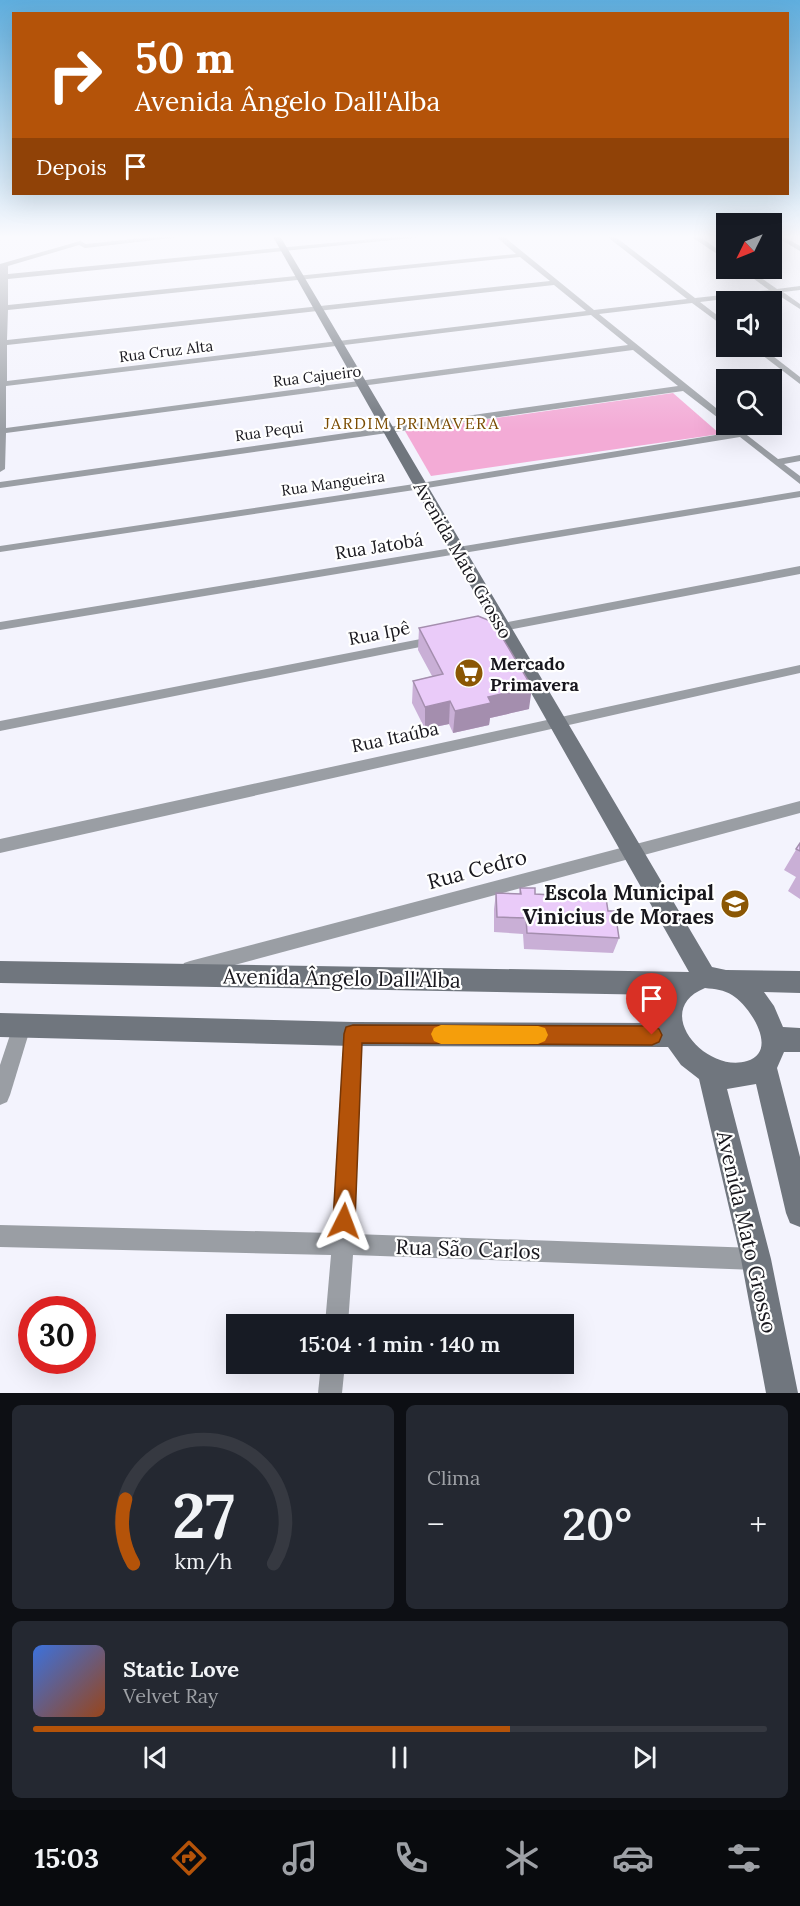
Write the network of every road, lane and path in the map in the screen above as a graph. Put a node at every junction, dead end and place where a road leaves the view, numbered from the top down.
1 (3, 300) edge
2 (85, 300) edge
3 (313, 300) edge
4 (400, 300) edge
5 (577, 300) edge
6 (701, 300) edge
7 (693, 301) junction
8 (3, 308) junction
9 (318, 309) junction
10 (593, 313) junction
11 (716, 318) edge
12 (4, 343) junction
13 (339, 344) junction
14 (634, 347) junction
15 (768, 357) edge
16 (800, 381) edge
17 (1, 384) edge
18 (362, 384) junction
19 (685, 388) junction
20 (716, 413) edge
21 (388, 429) junction
22 (2, 431) junction
23 (735, 435) edge
24 (742, 435) edge
25 (800, 458) edge
26 (776, 462) junction
27 (0, 469) edge
28 (800, 481) edge
29 (0, 484) edge
30 (421, 486) junction
31 (800, 494) edge
32 (0, 549) edge
33 (458, 551) junction
34 (800, 570) edge
35 (0, 626) edge
36 (502, 627) junction
37 (479, 632) edge
38 (444, 639) edge
39 (800, 669) edge
40 (557, 722) junction
41 (0, 726) edge
42 (800, 807) edge
43 (0, 846) edge
44 (632, 851) junction
45 (0, 972) edge
46 (166, 975) junction
47 (704, 980) junction
48 (800, 982) edge
49 (11, 1026) edge
50 (353, 1034) junction
51 (675, 1035) junction
52 (774, 1039) junction
53 (800, 1040) edge
54 (764, 1065) junction
55 (710, 1071) junction
56 (0, 1095) edge
57 (800, 1214) edge
58 (0, 1236) edge
59 (343, 1244) junction
60 (756, 1259) junction
61 (337, 1314) edge
62 (332, 1374) edge
63 (330, 1393) edge
64 (782, 1393) edge

1 - 8 street
2 - 8 street
3 - 9 street, Avenida Mato Grosso
4 - 9 street
5 - 10 street
6 - 7 street, Rua Cruz Alta
7 - 10 street, Rua Cruz Alta
7 - 11 street
8 - 12 street
9 - 12 street
9 - 13 street, Avenida Mato Grosso
10 - 13 street, Rua Cruz Alta
10 - 14 street
12 - 17 street
13 - 17 street, Rua Cruz Alta
13 - 18 street, Avenida Mato Grosso
14 - 18 street, Rua Cajueiro
14 - 19 street
15 - 16 street
17 - 22 street
18 - 21 street, Avenida Mato Grosso
18 - 22 street, Rua Cajueiro
19 - 20 street
19 - 21 street, Rua Pequi
21 - 29 street, Rua Pequi
21 - 30 street, Avenida Mato Grosso
22 - 27 street
23 - 30 street, Rua Mangueira
24 - 26 street
25 - 26 street
26 - 28 street
30 - 32 street, Rua Mangueira
30 - 33 street, Avenida Mato Grosso
31 - 33 street, Rua Jatobá
33 - 35 street, Rua Jatobá
33 - 36 street, Avenida Mato Grosso
34 - 36 street
36 - 37 street
36 - 40 street, Avenida Mato Grosso
38 - 41 street, Rua Ipê
39 - 40 street, Rua Itaúba
40 - 43 street, Rua Itaúba
40 - 44 street, Avenida Mato Grosso
42 - 44 street, Rua Cedro
44 - 46 street, Rua Cedro
44 - 47 street, Avenida Mato Grosso
45 - 46 street, Avenida Ângelo Dall'Alba
46 - 47 street, Avenida Ângelo Dall'Alba
47 - 48 street, Avenida Ângelo Dall'Alba
47 - 51 street
47 - 52 street
49 - 50 street
49 - 56 street
50 - 51 street
50 - 59 street
51 - 55 street
52 - 53 street
52 - 54 street
54 - 55 street
54 - 57 street
55 - 60 street, Avenida Mato Grosso
58 - 59 street, Rua São Carlos
59 - 60 street, Rua São Carlos
59 - 61 street
60 - 64 street, Avenida Mato Grosso
62 - 63 street

